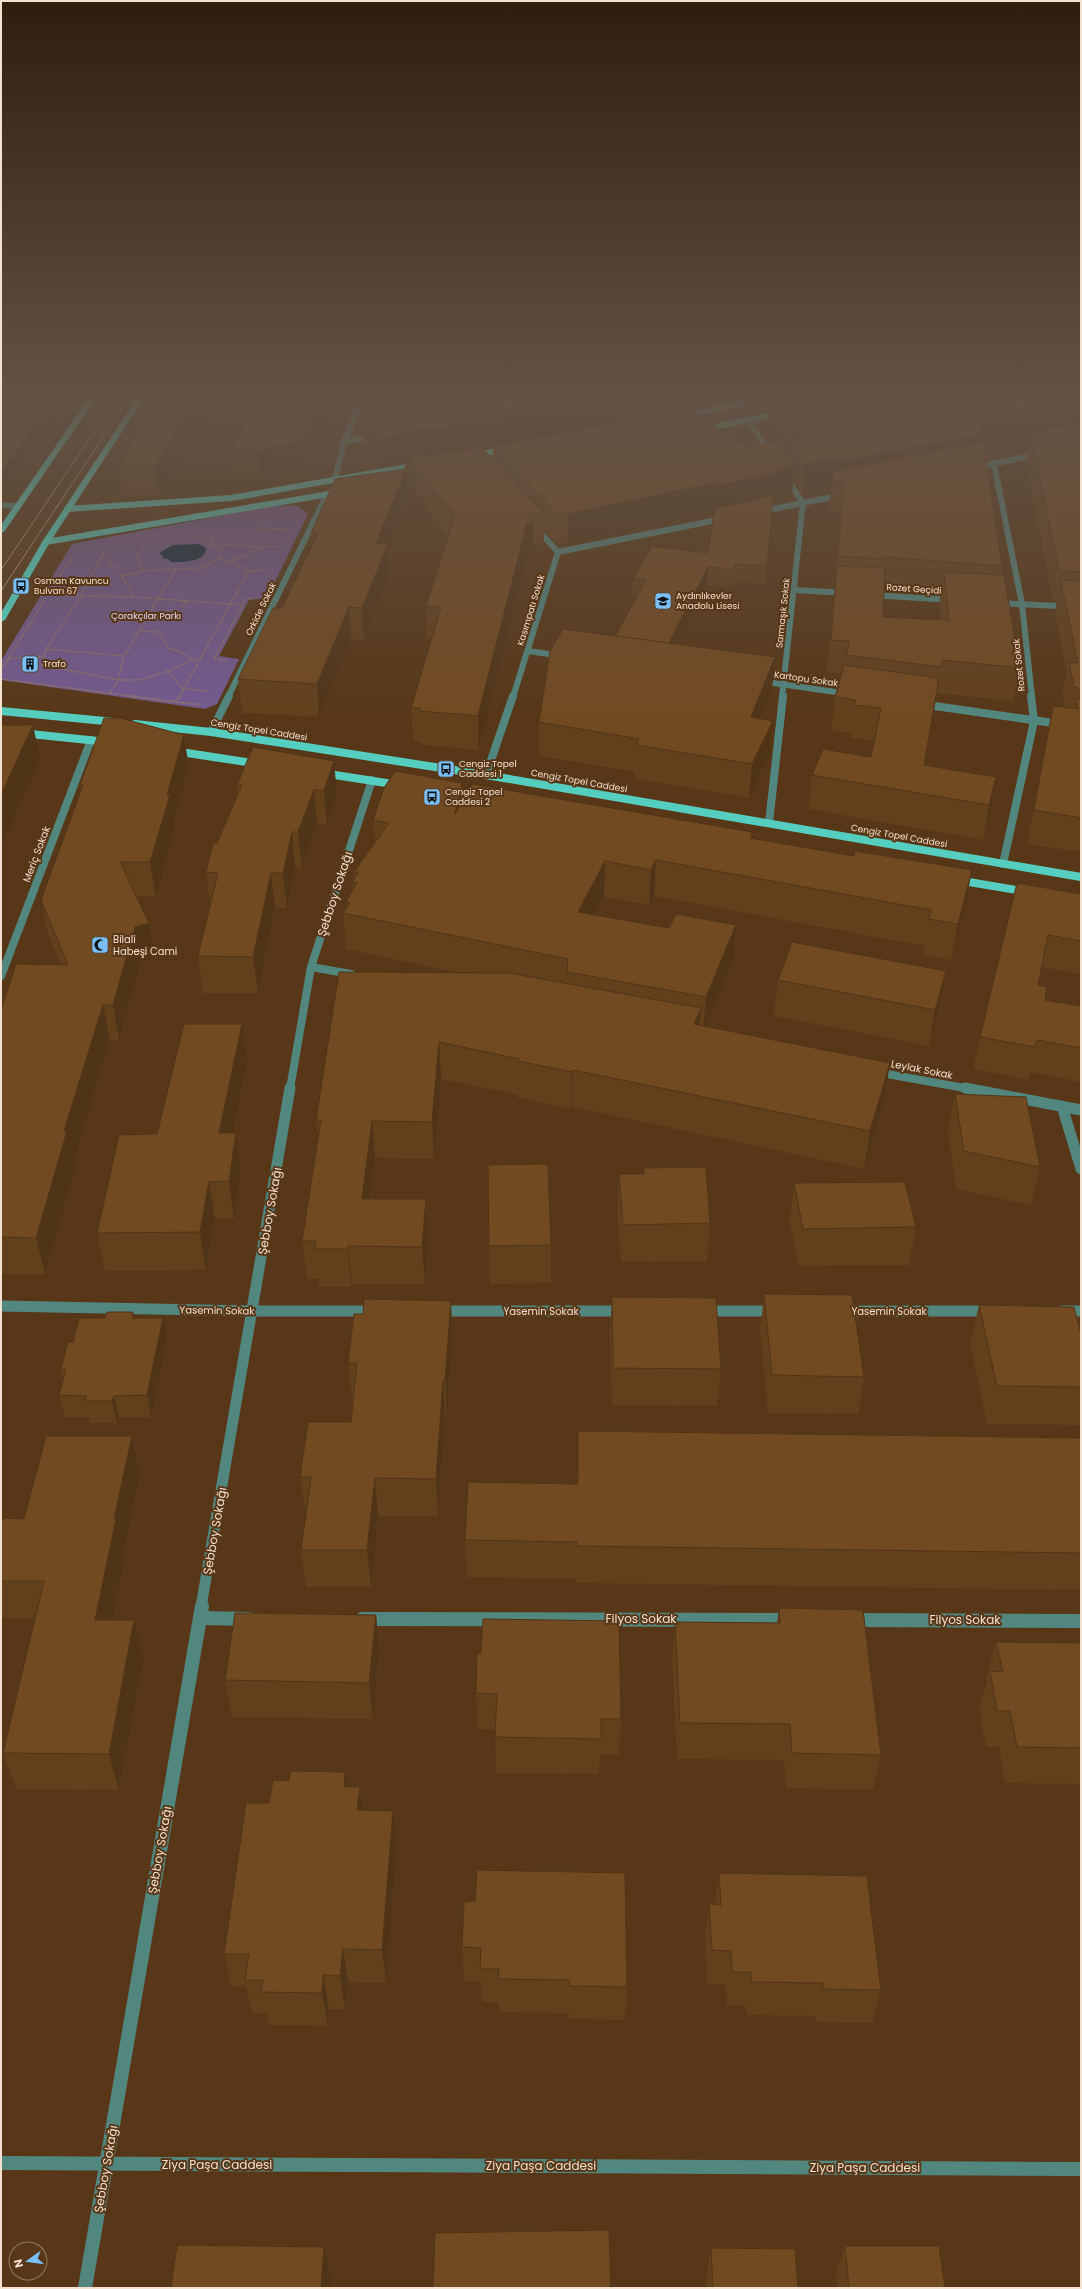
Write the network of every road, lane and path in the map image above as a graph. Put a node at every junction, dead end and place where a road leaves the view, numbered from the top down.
1 (1, 505) edge
2 (70, 505) edge
3 (162, 505) edge
4 (264, 505) edge
5 (322, 505) edge
6 (794, 505) edge
7 (803, 505) edge
8 (1002, 505) edge
9 (18, 506) joint
10 (67, 509) junction
11 (749, 514) edge
12 (734, 517) edge
13 (532, 524) edge
14 (1, 530) edge
15 (197, 531) dead end
16 (46, 542) junction
17 (210, 544) junction
18 (147, 546) dead end
19 (262, 546) junction
20 (282, 548) dead end
21 (96, 551) dead end
22 (558, 552) junction
23 (74, 554) dead end
24 (103, 554) junction
25 (220, 558) junction
26 (229, 562) junction
27 (200, 568) junction
28 (176, 569) junction
29 (272, 570) dead end
30 (144, 571) junction
31 (249, 571) junction
32 (200, 574) dead end
33 (122, 576) junction
34 (794, 590) junction
35 (49, 594) junction
36 (857, 594) edge
37 (865, 594) edge
38 (81, 596) junction
39 (134, 597) junction
40 (187, 597) dead end
41 (260, 597) dead end
42 (158, 600) junction
43 (959, 600) edge
44 (185, 601) junction
45 (990, 602) edge
46 (230, 604) junction
47 (1022, 604) junction
48 (243, 605) junction
49 (183, 607) dead end
50 (1081, 607) edge
51 (148, 616) junction
52 (157, 616) dead end
53 (1, 620) edge
54 (139, 631) junction
55 (46, 649) junction
56 (528, 651) junction
57 (45, 656) junction
58 (124, 656) junction
59 (567, 656) edge
60 (8, 659) junction
61 (193, 660) junction
62 (198, 660) junction
63 (227, 660) dead end
64 (1, 670) edge
65 (168, 670) junction
66 (1, 679) edge
67 (746, 679) edge
68 (118, 680) junction
69 (785, 684) junction
70 (183, 689) junction
71 (215, 692) dead end
72 (110, 693) junction
73 (855, 695) edge
74 (176, 702) junction
75 (910, 703) edge
76 (207, 706) dead end
77 (1, 711) edge
78 (1034, 721) junction
79 (1081, 727) edge
80 (1, 731) edge
81 (211, 732) junction
82 (91, 740) junction
83 (115, 743) edge
84 (162, 750) edge
85 (271, 765) edge
86 (310, 771) edge
87 (486, 775) junction
88 (372, 780) junction
89 (412, 787) edge
90 (769, 823) junction
91 (1003, 864) junction
92 (1081, 877) edge
93 (947, 878) edge
94 (1034, 893) edge
95 (312, 967) junction
96 (1, 976) edge
97 (358, 976) edge
98 (867, 1070) edge
99 (1062, 1106) junction
100 (1081, 1110) edge
101 (1081, 1169) edge
102 (1, 1306) edge
103 (253, 1311) junction
104 (388, 1311) edge
105 (428, 1311) edge
106 (635, 1311) edge
107 (691, 1311) edge
108 (786, 1311) edge
109 (826, 1311) edge
110 (1001, 1311) edge
111 (1049, 1311) edge
112 (1081, 1311) edge
113 (200, 1618) junction
114 (264, 1619) edge
115 (351, 1619) edge
116 (803, 1620) edge
117 (835, 1620) edge
118 (1081, 1621) edge
119 (1, 2163) edge
120 (106, 2164) junction
121 (1081, 2169) edge
122 (85, 2288) edge

1 - 9 street
2 - 10 highway
3 - 10 main road
4 - 16 main road
5 - 81 street, Orkide Sokak
6 - 11 street
7 - 34 street, Sarmaşık Sokak
8 - 47 street, Rozet Sokak
9 - 14 highway
10 - 16 highway
12 - 22 street
13 - 22 street
15 - 17 path
16 - 53 highway
17 - 19 path
17 - 25 path
18 - 30 path
19 - 20 path
19 - 26 path
21 - 24 path
22 - 56 street, Kasımpatı Sokak
23 - 35 path
24 - 33 path
24 - 38 path
25 - 26 path
25 - 27 path
26 - 31 path
27 - 28 path
27 - 32 path
28 - 30 path
28 - 42 path
29 - 31 path
30 - 33 path
31 - 46 path
33 - 39 path
34 - 36 street
34 - 69 street, Sarmaşık Sokak
35 - 38 path
35 - 60 path
37 - 43 street, Rozet Geçidi
38 - 39 path
38 - 55 path
39 - 42 path
40 - 44 path
41 - 48 path
42 - 44 path
42 - 51 path
44 - 46 path
44 - 49 path
45 - 47 street
46 - 48 path
46 - 62 path
47 - 50 street
47 - 78 street, Rozet Sokak
48 - 63 path
51 - 52 path
51 - 54 path
54 - 58 path
54 - 61 path
55 - 57 path
55 - 58 path
56 - 59 street
56 - 87 street, Kasımpatı Sokak
57 - 60 path
57 - 68 path
58 - 68 path
60 - 64 path
61 - 62 path
61 - 65 path
62 - 70 path
65 - 68 path
65 - 70 path
66 - 72 path
67 - 69 street, Kartopu Sokak
68 - 72 path
69 - 73 street, Kartopu Sokak
69 - 90 street, Sarmaşık Sokak
70 - 71 path
70 - 74 path
72 - 74 path
74 - 76 path
75 - 78 street
77 - 81 main road, Cengiz Topel Caddesi
78 - 79 street
78 - 91 street, Rozet Sokak
80 - 82 main road
81 - 87 main road, Cengiz Topel Caddesi
82 - 83 main road
82 - 96 street, Meriç Sokak
84 - 85 main road
86 - 88 main road
87 - 90 main road, Cengiz Topel Caddesi
88 - 89 main road
88 - 95 street, Şebboy Sokağı
90 - 91 main road, Cengiz Topel Caddesi
91 - 92 main road, Cengiz Topel Caddesi
93 - 94 main road
95 - 97 street
95 - 103 street, Şebboy Sokağı
98 - 99 street, Leylak Sokak
99 - 100 street, Leylak Sokak
99 - 101 street
102 - 103 street, Yasemin Sokak
103 - 104 street, Yasemin Sokak
103 - 113 street, Şebboy Sokağı
105 - 106 street, Yasemin Sokak
107 - 108 street
109 - 110 street, Yasemin Sokak
111 - 112 street
113 - 114 street
113 - 120 street, Şebboy Sokağı
115 - 116 street, Filyos Sokak
117 - 118 street, Filyos Sokak
119 - 120 street, Ziya Paşa Caddesi
120 - 121 street, Ziya Paşa Caddesi
120 - 122 street, Şebboy Sokağı

